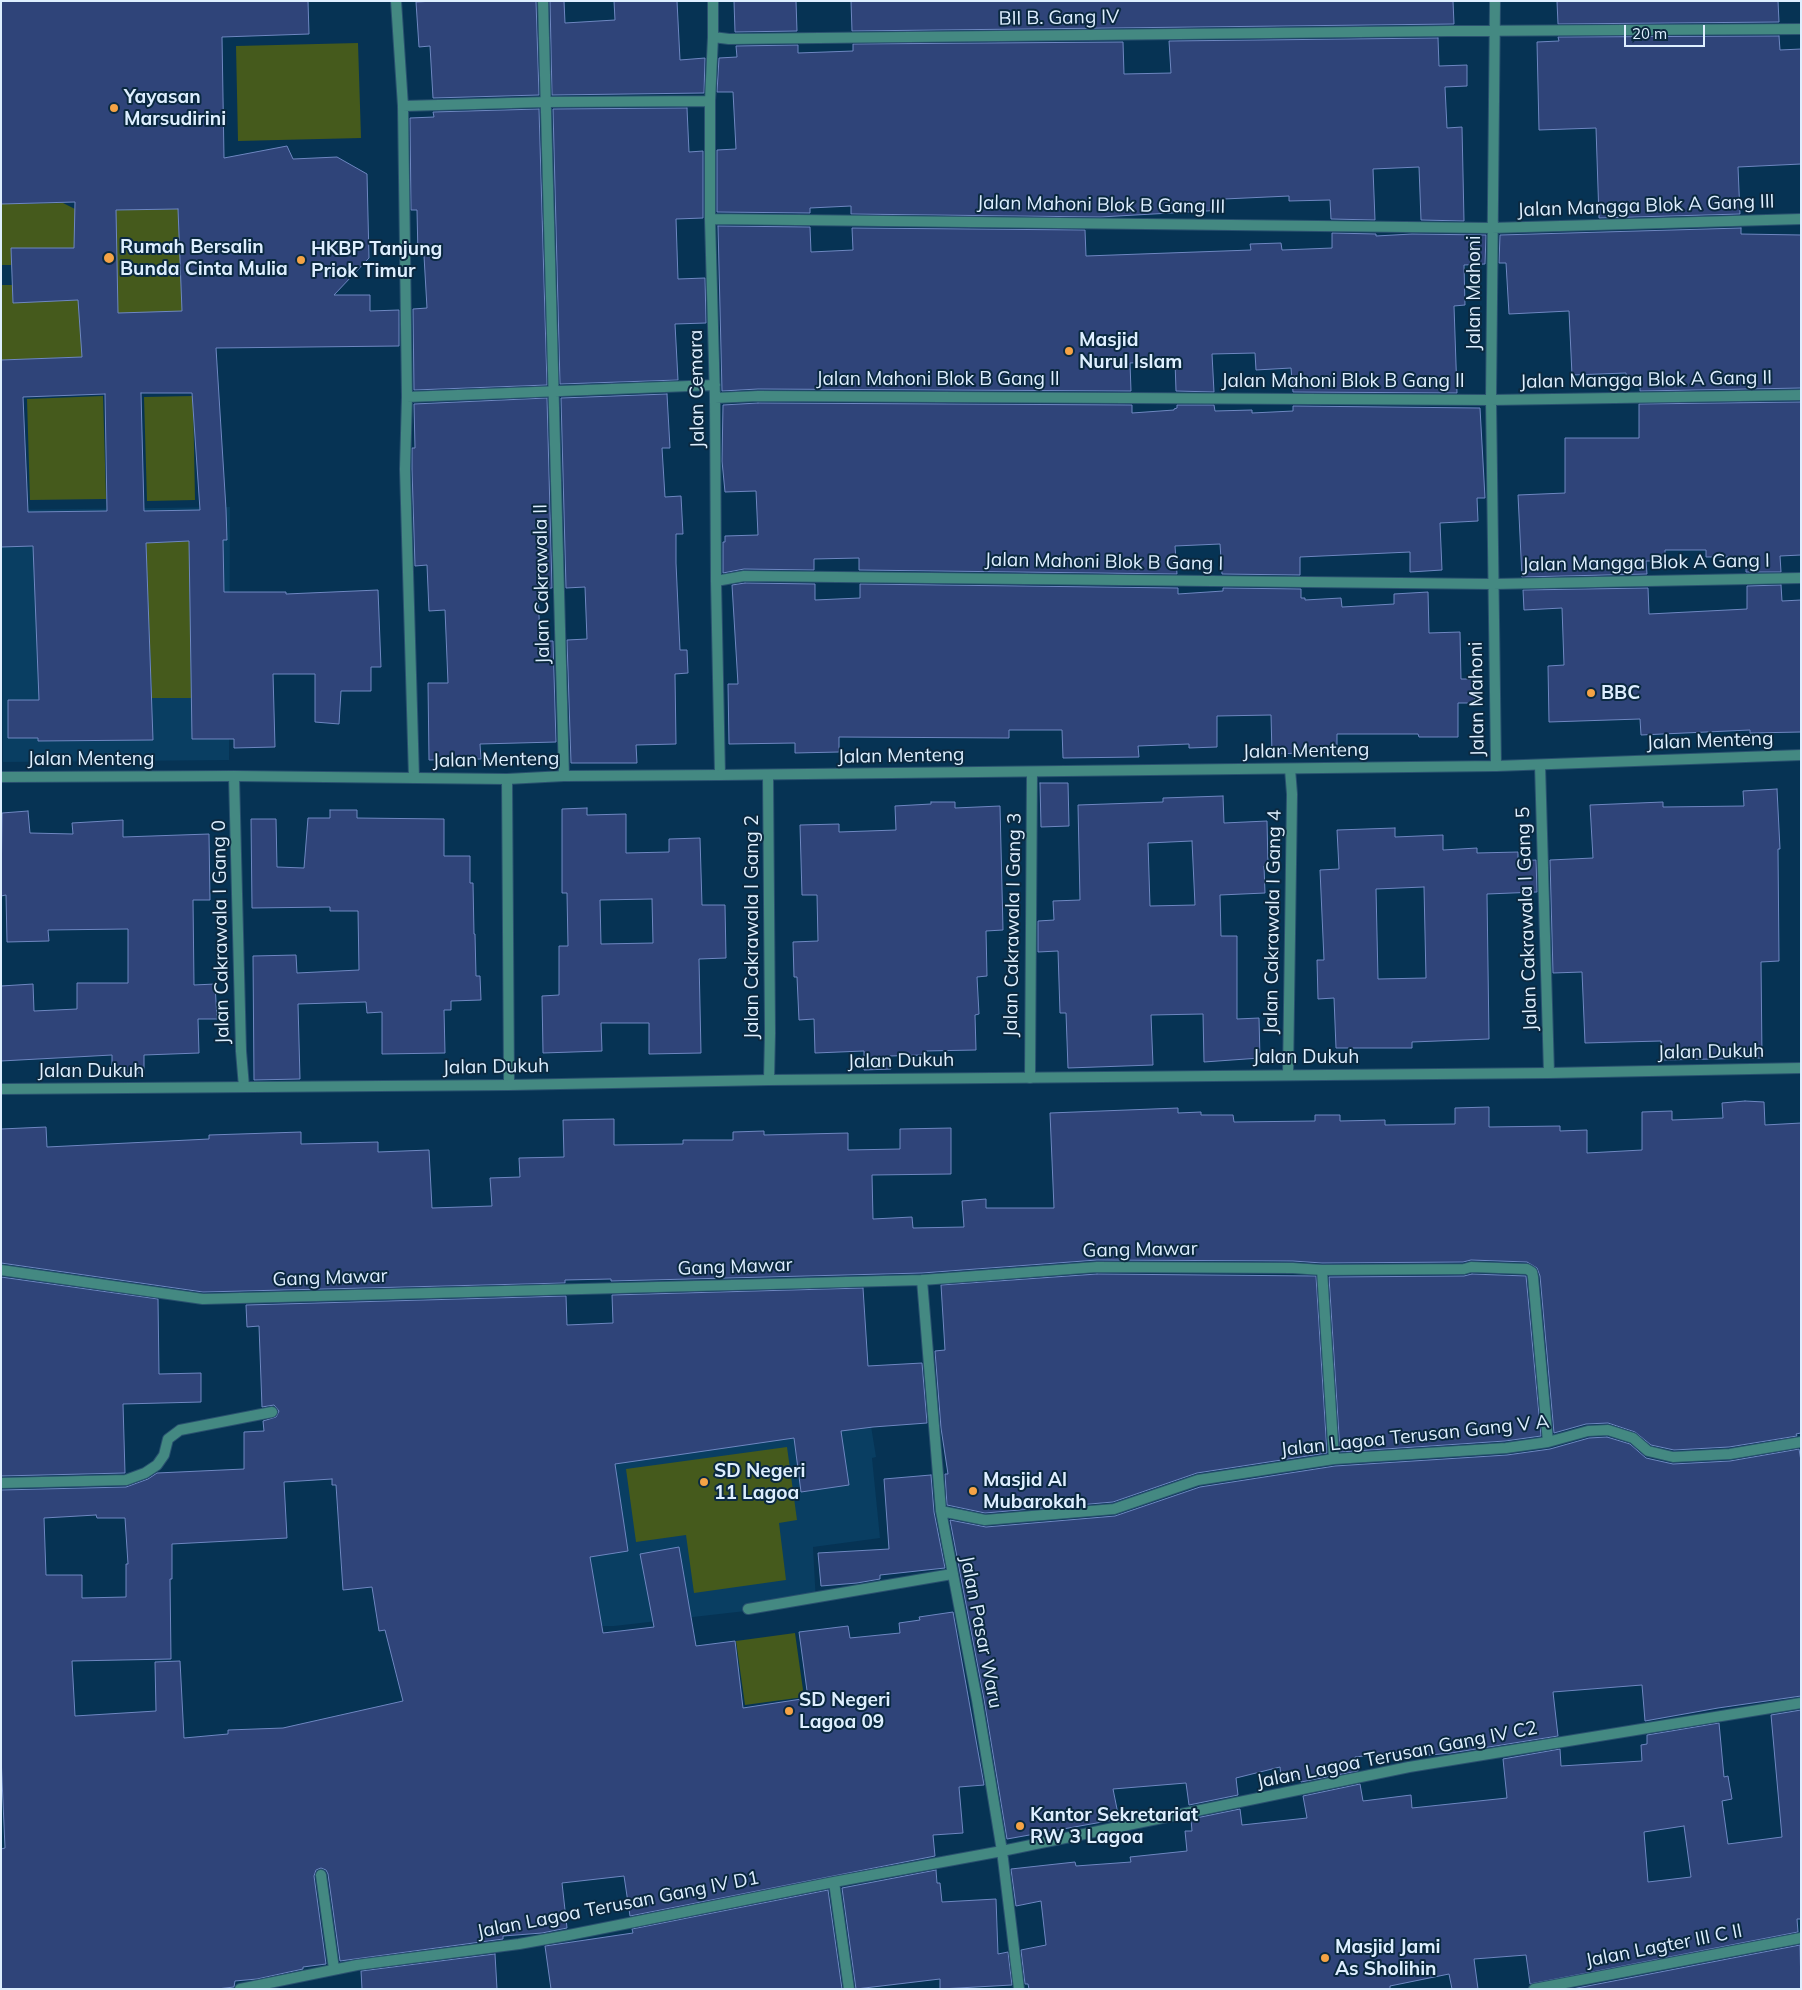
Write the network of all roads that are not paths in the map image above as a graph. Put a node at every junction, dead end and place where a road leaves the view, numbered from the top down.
1 (396, 1) edge
2 (543, 1) edge
3 (713, 1) edge
4 (1495, 1) edge
5 (1801, 29) edge
6 (1495, 30) junction
7 (713, 37) junction
8 (710, 101) junction
9 (546, 102) junction
10 (404, 106) junction
11 (710, 219) junction
12 (1801, 219) edge
13 (1492, 228) junction
14 (715, 385) junction
15 (555, 392) junction
16 (1801, 396) edge
17 (407, 397) junction
18 (715, 398) junction
19 (1491, 400) junction
20 (1801, 578) edge
21 (716, 581) junction
22 (1493, 584) junction
23 (1801, 755) edge
24 (1540, 765) junction
25 (1496, 766) junction
26 (1290, 769) junction
27 (1032, 772) junction
28 (720, 775) junction
29 (768, 775) junction
30 (234, 776) junction
31 (564, 776) junction
32 (1, 777) edge
33 (414, 778) junction
34 (507, 779) junction
35 (1801, 1068) edge
36 (1548, 1073) junction
37 (1288, 1075) junction
38 (1030, 1078) junction
39 (769, 1080) junction
40 (509, 1085) junction
41 (244, 1087) junction
42 (1, 1089) edge
43 (1, 1270) edge
44 (1322, 1270) junction
45 (922, 1280) junction
46 (272, 1412) dead end
47 (1548, 1442) junction
48 (1801, 1442) edge
49 (1334, 1459) junction
50 (1, 1483) edge
51 (941, 1511) junction
52 (952, 1574) junction
53 (748, 1609) dead end
54 (1801, 1703) edge
55 (1002, 1851) junction
56 (321, 1874) dead end
57 (834, 1882) junction
58 (1801, 1938) edge
59 (334, 1969) junction
60 (240, 1989) edge
61 (849, 1989) edge
62 (1019, 1989) edge
63 (1534, 1989) edge

1 - 10 street
2 - 9 street, Jalan Cakrawala II
3 - 7 street, Jalan Cemara
4 - 6 street, Jalan Mahoni
5 - 6 street, BII B. Gang IV
6 - 7 street, BII B. Gang IV
6 - 13 street, Jalan Mahoni
7 - 8 street, Jalan Cemara
8 - 9 street
8 - 11 street, Jalan Cemara
9 - 10 street
9 - 15 street, Jalan Cakrawala II
10 - 17 street
11 - 13 street, Jalan Mahoni Blok B Gang III
11 - 14 street, Jalan Cemara
12 - 13 street, Jalan Mangga Blok A Gang III
13 - 19 street, Jalan Mahoni
14 - 15 street
14 - 18 street, Jalan Cemara
15 - 17 street
15 - 31 street, Jalan Cakrawala II
16 - 19 street, Jalan Mangga Blok A Gang II
17 - 33 street
18 - 19 street, Jalan Mahoni Blok B Gang II
18 - 21 street, Jalan Cemara
19 - 22 street, Jalan Mahoni
20 - 22 street, Jalan Mangga Blok A Gang I
21 - 22 street, Jalan Mahoni Blok B Gang I
21 - 28 street, Jalan Cemara
22 - 25 street, Jalan Mahoni
23 - 24 street, Jalan Menteng
24 - 25 street, Jalan Menteng
24 - 36 street, Jalan Cakrawala I Gang 5
25 - 26 street, Jalan Menteng
26 - 27 street, Jalan Menteng
26 - 37 street, Jalan Cakrawala I Gang 4
27 - 29 street, Jalan Menteng
27 - 38 street, Jalan Cakrawala I Gang 3
28 - 29 street, Jalan Menteng
28 - 31 street, Jalan Menteng
29 - 39 street, Jalan Cakrawala I Gang 2
30 - 32 street, Jalan Menteng
30 - 33 street, Jalan Menteng
30 - 41 street, Jalan Cakrawala I Gang 0
31 - 34 street, Jalan Menteng
33 - 34 street, Jalan Menteng
34 - 40 street
35 - 36 street, Jalan Dukuh
36 - 37 street, Jalan Dukuh
37 - 38 street, Jalan Dukuh
38 - 39 street, Jalan Dukuh
39 - 40 street, Jalan Dukuh
40 - 41 street, Jalan Dukuh
41 - 42 street, Jalan Dukuh
43 - 45 street, Gang Mawar
44 - 45 street, Gang Mawar
44 - 47 street, Gang Mawar
44 - 49 street
45 - 51 street, Jalan Pasar Waru
46 - 50 street
47 - 48 street, Jalan Lagoa Terusan Gang V A
47 - 49 street, Jalan Lagoa Terusan Gang V A
49 - 51 street, Jalan Lagoa Terusan Gang V A
51 - 52 street, Jalan Pasar Waru
52 - 53 street
52 - 55 street, Jalan Pasar Waru
54 - 55 street, Jalan Lagoa Terusan Gang IV C2
55 - 57 street, Jalan Lagoa Terusan Gang IV D1
55 - 62 street, Jalan Pasar Waru
56 - 59 street
57 - 59 street, Jalan Lagoa Terusan Gang IV D1
57 - 61 street
58 - 63 street, Jalan Lagter III C II
59 - 60 street, Jalan Lagoa Terusan Gang IV D1

